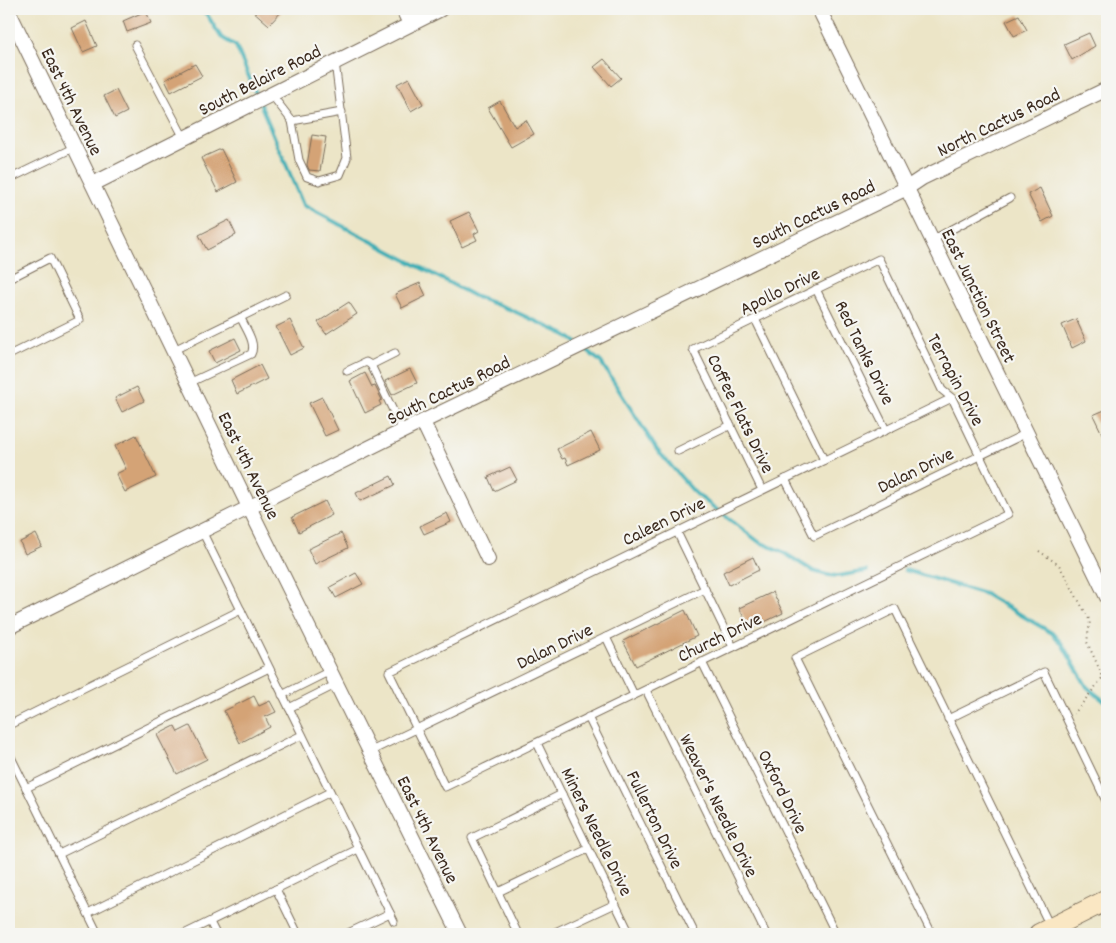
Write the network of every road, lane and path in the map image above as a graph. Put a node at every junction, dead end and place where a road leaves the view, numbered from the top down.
1 (403, 9) edge
2 (441, 9) edge
3 (819, 9) edge
4 (9, 12) edge
5 (410, 24) junction
6 (135, 45) dead end
7 (334, 62) junction
8 (1107, 88) edge
9 (271, 94) junction
10 (342, 112) junction
11 (292, 121) junction
12 (184, 138) junction
13 (75, 147) junction
14 (9, 178) edge
15 (93, 184) junction
16 (906, 188) junction
17 (1010, 198) dead end
18 (932, 240) junction
19 (878, 260) joint
20 (9, 279) edge
21 (816, 289) junction
22 (286, 295) dead end
23 (241, 318) junction
24 (755, 320) junction
25 (693, 349) joint
26 (174, 350) junction
27 (395, 353) dead end
28 (9, 355) edge
29 (371, 365) junction
30 (346, 371) dead end
31 (189, 383) junction
32 (952, 398) junction
33 (423, 422) junction
34 (730, 426) junction
35 (886, 430) junction
36 (403, 431) junction
37 (1027, 433) junction
38 (678, 451) dead end
39 (980, 456) junction
40 (824, 460) junction
41 (785, 479) junction
42 (762, 490) junction
43 (249, 507) junction
44 (1008, 514) joint
45 (202, 532) junction
46 (677, 532) junction
47 (1039, 551) dead end
48 (488, 559) dead end
49 (705, 589) junction
50 (1107, 595) edge
51 (241, 610) junction
52 (9, 627) edge
53 (606, 637) junction
54 (733, 647) junction
55 (702, 662) junction
56 (269, 668) junction
57 (330, 671) junction
58 (337, 684) junction
59 (646, 690) junction
60 (282, 695) junction
61 (634, 695) junction
62 (289, 708) junction
63 (588, 717) junction
64 (948, 719) junction
65 (1068, 721) junction
66 (9, 726) edge
67 (417, 730) junction
68 (302, 735) junction
69 (537, 743) junction
70 (370, 752) junction
71 (9, 753) edge
72 (26, 788) junction
73 (330, 792) junction
74 (562, 794) junction
75 (1107, 803) edge
76 (358, 848) junction
77 (588, 849) junction
78 (59, 854) junction
79 (276, 889) junction
80 (498, 892) junction
81 (1107, 900) edge
82 (615, 904) junction
83 (88, 912) junction
84 (390, 913) junction
85 (394, 921) dead end
86 (210, 922) junction
87 (1045, 931) edge
88 (98, 934) edge
89 (184, 934) edge
90 (216, 934) edge
91 (298, 934) edge
92 (346, 934) edge
93 (460, 934) edge
94 (518, 934) edge
95 (551, 934) edge
96 (630, 934) edge
97 (695, 934) edge
98 (766, 934) edge
99 (836, 934) edge
100 (932, 934) edge

1 - 5 street
2 - 5 street, South Belaire Road
3 - 16 street, East Junction Street
4 - 13 street, East 4th Avenue
5 - 7 street, South Belaire Road
6 - 12 lane
7 - 9 street, South Belaire Road
7 - 10 lane
8 - 16 street, North Cactus Road
9 - 11 lane
9 - 12 street, South Belaire Road
10 - 11 lane
10 - 11 lane
12 - 15 street, South Belaire Road
13 - 14 lane
13 - 15 street, East 4th Avenue
15 - 26 street, East 4th Avenue
16 - 18 street, East Junction Street
16 - 33 street, South Cactus Road
17 - 18 lane
18 - 37 street, East Junction Street
19 - 21 lane, Apollo Drive
19 - 32 lane, Terrapin Drive
20 - 28 lane
21 - 24 lane, Apollo Drive
21 - 35 lane, Red Tanks Drive
22 - 23 lane
23 - 26 lane
23 - 31 lane
24 - 25 lane, Apollo Drive
24 - 40 lane
25 - 34 lane, Coffee Flats Drive
26 - 31 street, East 4th Avenue
27 - 29 lane
29 - 30 lane
29 - 36 lane
31 - 43 street, East 4th Avenue
32 - 35 lane, Caleen Drive
32 - 39 lane, Terrapin Drive
33 - 36 street, South Cactus Road
33 - 48 street
34 - 38 lane
34 - 42 lane, Coffee Flats Drive
35 - 40 lane, Caleen Drive
36 - 43 street, South Cactus Road
37 - 39 lane
37 - 50 street, East Junction Street
39 - 41 lane, Dalan Drive
39 - 44 lane, Terrapin Drive
40 - 41 lane, Caleen Drive
41 - 42 lane, Caleen Drive
42 - 46 lane, Caleen Drive
43 - 45 street, South Cactus Road
43 - 57 street, East 4th Avenue
44 - 54 lane, Church Drive
45 - 51 lane
45 - 52 street, South Cactus Road
46 - 49 lane
46 - 67 lane, Caleen Drive
47 - 65 path
49 - 53 lane, Dalan Drive
49 - 54 lane
51 - 56 lane
51 - 66 lane
53 - 61 lane
53 - 67 lane, Dalan Drive
54 - 55 lane, Church Drive
55 - 59 lane, Church Drive
55 - 99 lane, Oxford Drive
56 - 60 lane
56 - 72 lane
57 - 58 street, East 4th Avenue
57 - 60 lane
58 - 62 lane
58 - 70 street, East 4th Avenue
59 - 61 lane, Church Drive
59 - 98 lane, Weaver's Needle Drive
60 - 62 lane
61 - 63 lane, Church Drive
62 - 68 lane
63 - 69 lane, Church Drive
63 - 97 lane, Fullerton Drive
64 - 65 lane
64 - 87 lane
64 - 100 lane
65 - 75 lane
67 - 69 lane, Church Drive
67 - 70 lane, Dalan Drive
68 - 73 lane
68 - 78 lane
69 - 74 lane, Miners Needle Drive
70 - 93 street, East 4th Avenue
71 - 72 lane
72 - 78 lane
73 - 76 lane
73 - 83 lane
74 - 77 lane, Miners Needle Drive
74 - 80 lane
76 - 79 lane
76 - 84 lane
77 - 80 lane
77 - 82 lane, Miners Needle Drive
78 - 83 lane
79 - 86 lane
79 - 91 lane
80 - 94 lane
81 - 87 main road
82 - 95 lane
82 - 96 lane, Miners Needle Drive
83 - 88 lane
84 - 85 lane
84 - 92 lane
86 - 89 lane
86 - 90 lane

